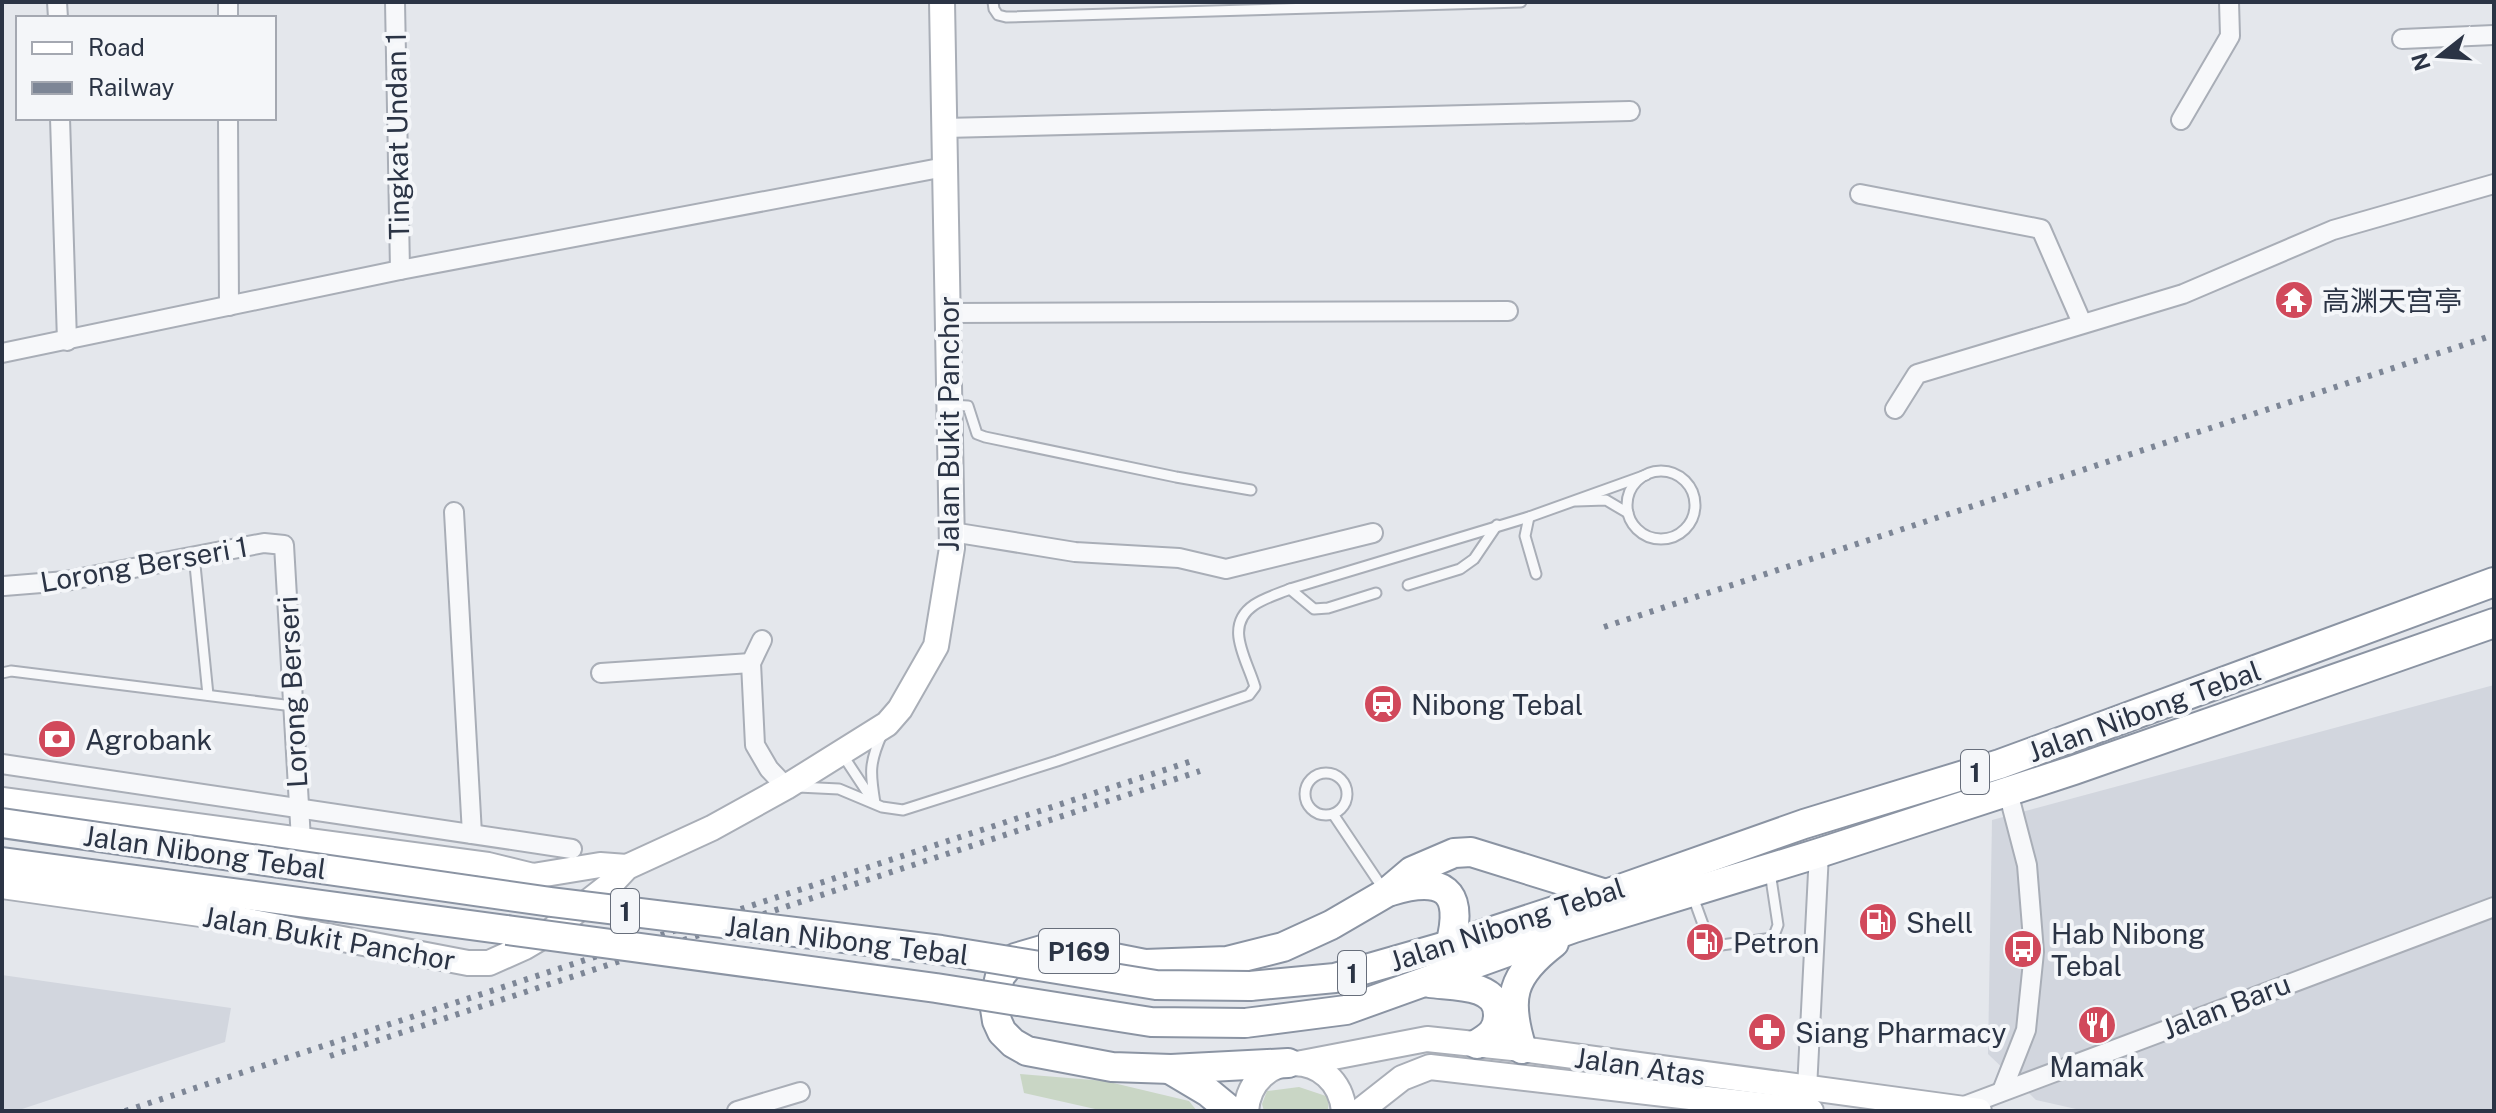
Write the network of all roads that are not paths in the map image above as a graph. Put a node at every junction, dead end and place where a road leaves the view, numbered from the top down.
1 (395, 2) edge
2 (942, 2) edge
3 (993, 2) edge
4 (1521, 2) edge
5 (2229, 2) edge
6 (2494, 35) edge
7 (2402, 39) dead end
8 (1630, 111) dead end
9 (60, 120) edge
10 (228, 120) edge
11 (2181, 120) dead end
12 (944, 128) junction
13 (945, 167) junction
14 (2494, 184) edge
15 (1860, 194) dead end
16 (400, 270) junction
17 (229, 306) junction
18 (1508, 311) dead end
19 (948, 313) junction
20 (2082, 323) junction
21 (67, 341) junction
22 (2, 353) edge
23 (950, 405) junction
24 (1895, 409) dead end
25 (1646, 475) junction
26 (1251, 490) dead end
27 (1569, 501) junction
28 (454, 512) dead end
29 (1628, 513) junction
30 (1529, 517) junction
31 (1497, 525) junction
32 (952, 532) junction
33 (1373, 533) dead end
34 (284, 545) joint
35 (194, 555) junction
36 (1536, 574) dead end
37 (2494, 582) edge
38 (1408, 585) dead end
39 (4, 586) dead end
40 (1290, 589) junction
41 (1376, 593) dead end
42 (2494, 623) edge
43 (762, 640) dead end
44 (751, 663) junction
45 (2, 673) edge
46 (601, 673) dead end
47 (208, 695) junction
48 (293, 706) junction
49 (887, 724) junction
50 (842, 754) junction
51 (2, 764) edge
52 (786, 787) junction
53 (2008, 792) junction
54 (2, 800) edge
55 (875, 803) junction
56 (299, 808) junction
57 (1333, 814) junction
58 (2, 823) edge
59 (472, 834) junction
60 (301, 840) junction
61 (572, 849) dead end
62 (1819, 853) junction
63 (2, 862) edge
64 (627, 867) junction
65 (1770, 868) junction
66 (533, 876) junction
67 (2, 886) edge
68 (1691, 892) junction
69 (1386, 893) junction
70 (1606, 894) junction
71 (2494, 907) edge
72 (1574, 928) junction
73 (547, 934) junction
74 (1450, 945) junction
75 (1425, 982) junction
76 (1477, 1044) junction
77 (1522, 1049) junction
78 (1295, 1063) junction
79 (1171, 1069) junction
80 (2002, 1091) junction
81 (800, 1092) dead end
82 (1809, 1100) edge
83 (1969, 1109) edge
84 (1785, 1110) edge
85 (737, 1111) edge
86 (1231, 1111) edge
87 (1246, 1111) edge
88 (1344, 1111) edge
89 (1360, 1111) edge

1 - 16 street, Tingkat Undan 1
2 - 12 main road, Jalan Bukit Panchor
3 - 4 lane
5 - 11 street
6 - 7 street
8 - 12 street
9 - 21 street
10 - 17 street
12 - 13 main road, Jalan Bukit Panchor
13 - 16 street
13 - 19 main road, Jalan Bukit Panchor
14 - 20 street
15 - 20 street
16 - 17 street
17 - 21 street
18 - 19 street
19 - 23 main road, Jalan Bukit Panchor
20 - 24 street
21 - 22 street
23 - 26 lane
23 - 32 main road, Jalan Bukit Panchor
25 - 27 lane
25 - 29 lane
25 - 29 lane
27 - 29 lane
27 - 30 lane
28 - 59 street
30 - 31 lane
30 - 36 lane
31 - 38 lane
31 - 40 lane
32 - 33 street
32 - 49 main road, Jalan Bukit Panchor
34 - 35 street, Lorong Berseri 1
34 - 48 street, Lorong Berseri
35 - 39 street, Lorong Berseri 1
35 - 47 lane
37 - 70 highway, Jalan Nibong Tebal / 1
40 - 41 lane
40 - 55 lane
42 - 53 highway, Jalan Nibong Tebal / 1
43 - 44 street
44 - 46 street
44 - 52 street
45 - 47 lane
47 - 48 lane
48 - 56 street, Lorong Berseri
49 - 50 main road, Jalan Bukit Panchor
49 - 55 lane
50 - 52 main road, Jalan Bukit Panchor
50 - 55 lane
51 - 56 street
52 - 55 lane
52 - 64 main road, Jalan Bukit Panchor
53 - 62 highway, Jalan Nibong Tebal / 1
53 - 80 street
54 - 60 main road, Jalan Bukit Panchor
56 - 59 street
56 - 60 street, Lorong Berseri
57 - 57 lane
57 - 69 lane
58 - 74 highway, Jalan Nibong Tebal / 1, bridge
59 - 61 street
60 - 66 main road, Jalan Bukit Panchor
62 - 65 highway, Jalan Nibong Tebal / 1
62 - 82 street
63 - 75 highway, Jalan Nibong Tebal / 1, bridge
64 - 66 main road, Jalan Bukit Panchor
64 - 73 main road, Jalan Bukit Panchor
65 - 68 highway, Jalan Nibong Tebal / 1
65 - 68 lane
66 - 73 main road
67 - 73 main road, Jalan Bukit Panchor
68 - 72 highway, Jalan Nibong Tebal / 1
69 - 70 highway, P169
69 - 74 highway
69 - 79 highway, Jalan Atas / P169
70 - 74 highway, Jalan Nibong Tebal / 1
71 - 80 street, Jalan Baru
72 - 75 highway, Jalan Nibong Tebal / 1
72 - 77 highway
75 - 76 highway
76 - 77 main road, Jalan Atas / P169
76 - 78 main road, Jalan Atas / P169
77 - 82 main road, Jalan Atas / P169
78 - 79 highway, Jalan Atas / P169
78 - 87 main road
78 - 88 main road
79 - 86 highway, Jalan Atas
80 - 83 street, Jalan Baru
81 - 85 street
82 - 83 main road, Jalan Atas / P169
82 - 84 main road, Jalan Atas / P169
84 - 89 main road, Jalan Atas / P169

